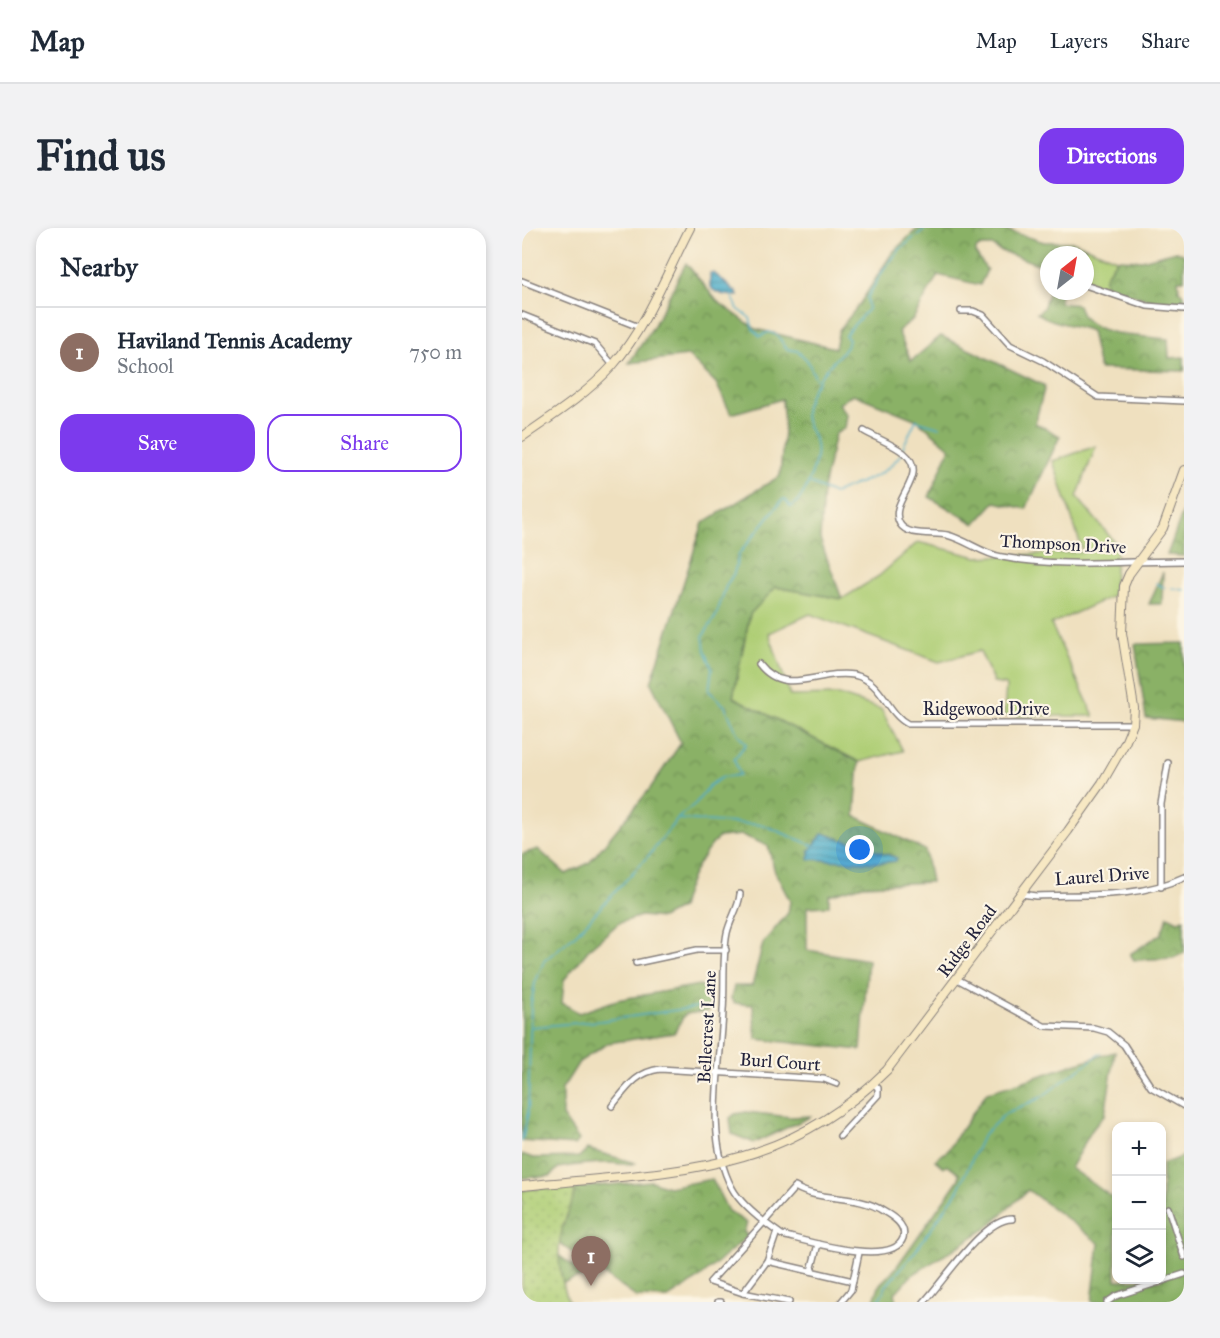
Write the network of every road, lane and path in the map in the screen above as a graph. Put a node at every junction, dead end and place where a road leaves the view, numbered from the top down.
1 (690, 228) edge
2 (522, 281) edge
3 (1094, 288) edge
4 (1184, 309) edge
5 (961, 311) dead end
6 (522, 315) edge
7 (639, 327) junction
8 (613, 364) junction
9 (1184, 401) edge
10 (864, 431) dead end
11 (522, 436) edge
12 (1184, 470) edge
13 (1184, 561) edge
14 (1137, 562) junction
15 (759, 664) dead end
16 (1133, 724) junction
17 (1168, 763) dead end
18 (1184, 877) edge
19 (1161, 887) junction
20 (740, 894) dead end
21 (1021, 894) junction
22 (726, 950) junction
23 (636, 963) dead end
24 (957, 979) junction
25 (720, 1072) junction
26 (873, 1083) junction
27 (837, 1084) dead end
28 (612, 1106) dead end
29 (1184, 1106) edge
30 (840, 1136) dead end
31 (723, 1163) junction
32 (522, 1186) edge
33 (1168, 1208) dead end
34 (1012, 1219) dead end
35 (765, 1221) junction
36 (777, 1232) junction
37 (818, 1244) junction
38 (859, 1253) junction
39 (1184, 1257) edge
40 (768, 1261) junction
41 (811, 1271) junction
42 (1184, 1274) edge
43 (853, 1281) junction
44 (743, 1293) junction
45 (789, 1302) edge
46 (841, 1302) edge
47 (924, 1302) edge
48 (1107, 1302) edge

1 - 7 street
2 - 7 street
3 - 4 street
5 - 9 street
6 - 8 street
7 - 8 street
8 - 11 street
10 - 14 street, Thompson Drive
12 - 14 street, Ridge Road
13 - 14 street
14 - 16 street, Ridge Road
15 - 16 street, Ridgewood Drive
16 - 21 street, Ridge Road
17 - 19 street
18 - 19 street, Laurel Drive
19 - 21 street, Laurel Drive
20 - 22 street, Bellecrest Lane
21 - 24 street, Ridge Road
22 - 23 street
22 - 25 street, Bellecrest Lane
24 - 26 street, Ridge Road
24 - 29 street
25 - 27 street, Burl Court
25 - 28 street, Burl Court
25 - 31 street, Bellecrest Lane
26 - 30 street
26 - 31 street, Ridge Road
31 - 32 street, Ridge Road
31 - 35 street, Bellecrest Lane
33 - 39 street
34 - 47 street
35 - 36 street, Bellecrest Lane
35 - 38 street
35 - 44 street
36 - 37 street
36 - 40 street
37 - 38 street
37 - 41 street
38 - 43 street
40 - 41 street
40 - 44 street
41 - 43 street
42 - 48 street
43 - 46 street
44 - 45 street

